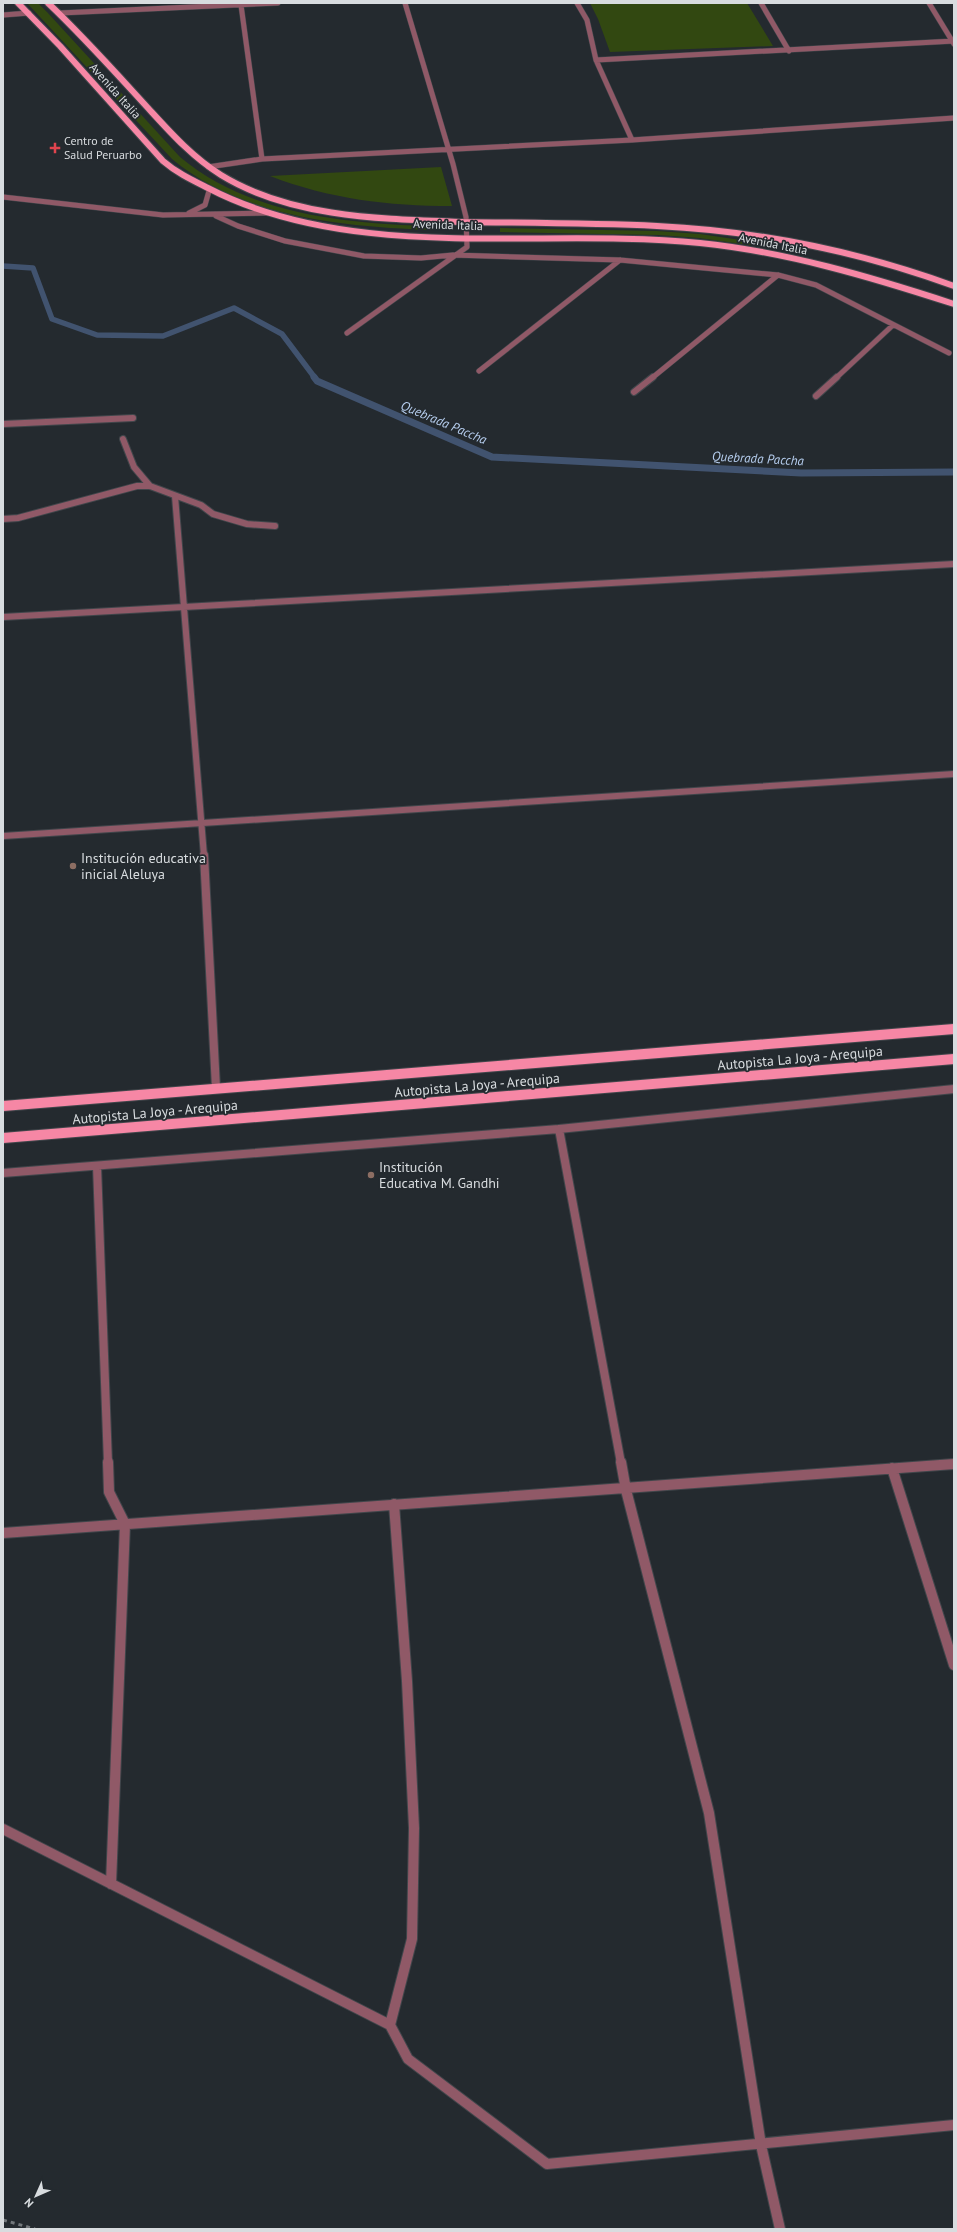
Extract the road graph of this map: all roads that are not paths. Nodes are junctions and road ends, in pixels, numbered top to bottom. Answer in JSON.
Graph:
{"nodes":[{"id":1,"x":18,"y":3,"type":"edge"},
{"id":2,"x":48,"y":3,"type":"edge"},
{"id":3,"x":278,"y":3,"type":"edge"},
{"id":4,"x":405,"y":3,"type":"edge"},
{"id":5,"x":577,"y":3,"type":"edge"},
{"id":6,"x":761,"y":3,"type":"edge"},
{"id":7,"x":929,"y":3,"type":"edge"},
{"id":8,"x":240,"y":5,"type":"junction"},
{"id":9,"x":29,"y":13,"type":"junction"},
{"id":10,"x":60,"y":14,"type":"junction"},
{"id":11,"x":3,"y":15,"type":"edge"},
{"id":12,"x":953,"y":42,"type":"edge"},
{"id":13,"x":789,"y":50,"type":"junction"},
{"id":14,"x":596,"y":60,"type":"junction"},
{"id":15,"x":954,"y":118,"type":"edge"},
{"id":16,"x":632,"y":140,"type":"junction"},
{"id":17,"x":450,"y":150,"type":"junction"},
{"id":18,"x":262,"y":159,"type":"junction"},
{"id":19,"x":208,"y":167,"type":"junction"},
{"id":20,"x":209,"y":191,"type":"junction"},
{"id":21,"x":3,"y":197,"type":"edge"},
{"id":22,"x":268,"y":213,"type":"junction"},
{"id":23,"x":183,"y":215,"type":"junction"},
{"id":24,"x":216,"y":216,"type":"junction"},
{"id":25,"x":466,"y":222,"type":"junction"},
{"id":26,"x":469,"y":237,"type":"junction"},
{"id":27,"x":453,"y":255,"type":"junction"},
{"id":28,"x":620,"y":260,"type":"junction"},
{"id":29,"x":778,"y":275,"type":"junction"},
{"id":30,"x":954,"y":286,"type":"edge"},
{"id":31,"x":954,"y":304,"type":"edge"},
{"id":32,"x":893,"y":324,"type":"junction"},
{"id":33,"x":347,"y":333,"type":"dead end"},
{"id":34,"x":949,"y":353,"type":"dead end"},
{"id":35,"x":479,"y":371,"type":"dead end"},
{"id":36,"x":634,"y":392,"type":"dead end"},
{"id":37,"x":816,"y":396,"type":"dead end"},
{"id":38,"x":133,"y":418,"type":"dead end"},
{"id":39,"x":3,"y":424,"type":"edge"},
{"id":40,"x":124,"y":439,"type":"dead end"},
{"id":41,"x":150,"y":486,"type":"junction"},
{"id":42,"x":175,"y":496,"type":"junction"},
{"id":43,"x":3,"y":519,"type":"edge"},
{"id":44,"x":275,"y":526,"type":"dead end"},
{"id":45,"x":954,"y":564,"type":"edge"},
{"id":46,"x":185,"y":607,"type":"junction"},
{"id":47,"x":3,"y":617,"type":"edge"},
{"id":48,"x":954,"y":774,"type":"edge"},
{"id":49,"x":202,"y":824,"type":"junction"},
{"id":50,"x":3,"y":836,"type":"edge"},
{"id":51,"x":954,"y":1029,"type":"edge"},
{"id":52,"x":954,"y":1059,"type":"edge"},
{"id":53,"x":216,"y":1088,"type":"junction"},
{"id":54,"x":954,"y":1089,"type":"edge"},
{"id":55,"x":3,"y":1106,"type":"edge"},
{"id":56,"x":559,"y":1129,"type":"junction"},
{"id":57,"x":3,"y":1138,"type":"edge"},
{"id":58,"x":98,"y":1166,"type":"junction"},
{"id":59,"x":3,"y":1173,"type":"edge"},
{"id":60,"x":954,"y":1464,"type":"edge"},
{"id":61,"x":892,"y":1468,"type":"junction"},
{"id":62,"x":626,"y":1490,"type":"junction"},
{"id":63,"x":394,"y":1504,"type":"junction"},
{"id":64,"x":125,"y":1524,"type":"junction"},
{"id":65,"x":3,"y":1533,"type":"edge"},
{"id":66,"x":954,"y":1665,"type":"edge"},
{"id":67,"x":3,"y":1829,"type":"edge"},
{"id":68,"x":111,"y":1884,"type":"junction"},
{"id":69,"x":390,"y":2025,"type":"junction"},
{"id":70,"x":954,"y":2125,"type":"edge"},
{"id":71,"x":762,"y":2145,"type":"junction"},
{"id":72,"x":780,"y":2229,"type":"edge"}],
"edges":[{"from":1,"to":9,"type":"main road","name":"Avenida Italia"},
{"from":2,"to":10,"type":"main road","name":"Avenida Italia"},
{"from":3,"to":8,"type":"street"},
{"from":4,"to":17,"type":"street"},
{"from":5,"to":14,"type":"street"},
{"from":6,"to":13,"type":"street"},
{"from":7,"to":12,"type":"street"},
{"from":8,"to":10,"type":"street"},
{"from":8,"to":18,"type":"street"},
{"from":9,"to":11,"type":"street"},
{"from":9,"to":20,"type":"main road","name":"Avenida Italia"},
{"from":10,"to":19,"type":"main road","name":"Avenida Italia"},
{"from":12,"to":13,"type":"street"},
{"from":13,"to":14,"type":"street"},
{"from":14,"to":16,"type":"street"},
{"from":15,"to":16,"type":"street"},
{"from":16,"to":17,"type":"street"},
{"from":17,"to":18,"type":"street"},
{"from":17,"to":25,"type":"street"},
{"from":18,"to":19,"type":"street"},
{"from":19,"to":25,"type":"main road","name":"Avenida Italia"},
{"from":20,"to":22,"type":"main road","name":"Avenida Italia"},
{"from":20,"to":23,"type":"street"},
{"from":21,"to":23,"type":"street"},
{"from":22,"to":24,"type":"street"},
{"from":22,"to":26,"type":"main road","name":"Avenida Italia"},
{"from":23,"to":24,"type":"street"},
{"from":24,"to":27,"type":"street"},
{"from":25,"to":26,"type":"street"},
{"from":25,"to":30,"type":"main road","name":"Avenida Italia"},
{"from":26,"to":27,"type":"street"},
{"from":26,"to":31,"type":"main road","name":"Avenida Italia"},
{"from":27,"to":28,"type":"street"},
{"from":27,"to":33,"type":"street"},
{"from":28,"to":29,"type":"street"},
{"from":28,"to":35,"type":"street"},
{"from":29,"to":32,"type":"street"},
{"from":29,"to":36,"type":"street"},
{"from":32,"to":34,"type":"street"},
{"from":32,"to":37,"type":"street"},
{"from":38,"to":39,"type":"street"},
{"from":40,"to":41,"type":"street"},
{"from":41,"to":42,"type":"street"},
{"from":41,"to":43,"type":"street"},
{"from":42,"to":44,"type":"street"},
{"from":42,"to":46,"type":"street"},
{"from":45,"to":46,"type":"street"},
{"from":46,"to":47,"type":"street"},
{"from":46,"to":49,"type":"street"},
{"from":48,"to":49,"type":"street"},
{"from":49,"to":50,"type":"street"},
{"from":49,"to":53,"type":"street"},
{"from":51,"to":53,"type":"main road","name":"Autopista La Joya - Arequipa"},
{"from":52,"to":57,"type":"main road","name":"Autopista La Joya - Arequipa"},
{"from":53,"to":55,"type":"main road","name":"Autopista La Joya - Arequipa"},
{"from":54,"to":56,"type":"street"},
{"from":56,"to":58,"type":"street"},
{"from":56,"to":62,"type":"street"},
{"from":58,"to":59,"type":"street"},
{"from":58,"to":64,"type":"street"},
{"from":60,"to":61,"type":"street"},
{"from":61,"to":62,"type":"street"},
{"from":61,"to":66,"type":"street"},
{"from":62,"to":63,"type":"street"},
{"from":62,"to":71,"type":"street"},
{"from":63,"to":64,"type":"street"},
{"from":63,"to":69,"type":"street"},
{"from":64,"to":65,"type":"street"},
{"from":64,"to":68,"type":"street"},
{"from":67,"to":68,"type":"street"},
{"from":68,"to":69,"type":"street"},
{"from":69,"to":71,"type":"street"},
{"from":70,"to":71,"type":"street"},
{"from":71,"to":72,"type":"street"}]}
